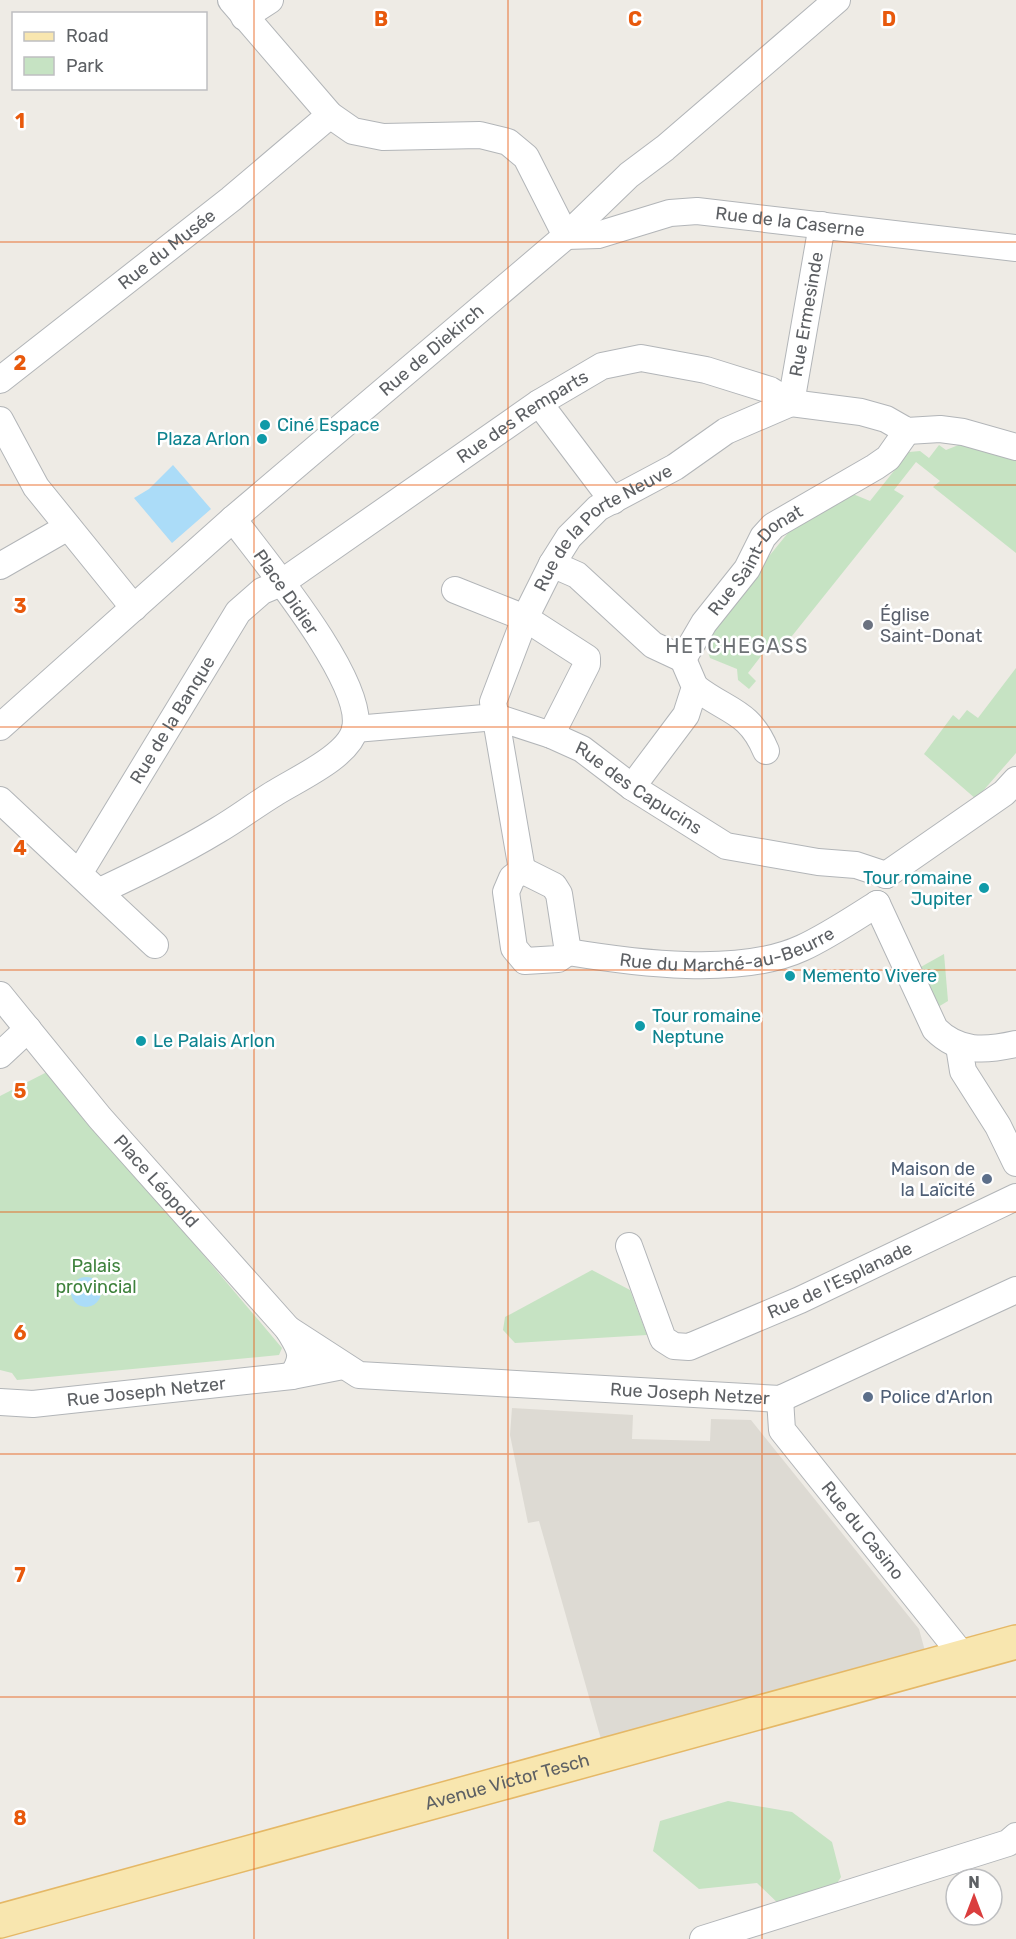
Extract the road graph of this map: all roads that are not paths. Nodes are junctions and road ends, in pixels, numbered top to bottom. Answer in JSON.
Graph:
{"nodes":[{"id":1,"x":270,"y":0,"type":"edge"},
{"id":2,"x":837,"y":0,"type":"edge"},
{"id":3,"x":238,"y":9,"type":"edge"},
{"id":4,"x":330,"y":115,"type":"junction"},
{"id":5,"x":822,"y":225,"type":"junction"},
{"id":6,"x":566,"y":236,"type":"junction"},
{"id":7,"x":1016,"y":248,"type":"edge"},
{"id":8,"x":0,"y":380,"type":"edge"},
{"id":9,"x":538,"y":403,"type":"junction"},
{"id":10,"x":791,"y":403,"type":"junction"},
{"id":11,"x":0,"y":420,"type":"edge"},
{"id":12,"x":907,"y":431,"type":"junction"},
{"id":13,"x":1016,"y":447,"type":"edge"},
{"id":14,"x":613,"y":501,"type":"junction"},
{"id":15,"x":233,"y":519,"type":"junction"},
{"id":16,"x":68,"y":527,"type":"junction"},
{"id":17,"x":552,"y":564,"type":"junction"},
{"id":18,"x":0,"y":566,"type":"edge"},
{"id":19,"x":281,"y":583,"type":"junction"},
{"id":20,"x":455,"y":590,"type":"dead end"},
{"id":21,"x":134,"y":608,"type":"junction"},
{"id":22,"x":525,"y":618,"type":"junction"},
{"id":23,"x":683,"y":659,"type":"junction"},
{"id":24,"x":695,"y":687,"type":"junction"},
{"id":25,"x":496,"y":717,"type":"junction"},
{"id":26,"x":0,"y":727,"type":"edge"},
{"id":27,"x":355,"y":729,"type":"junction"},
{"id":28,"x":551,"y":735,"type":"junction"},
{"id":29,"x":766,"y":751,"type":"dead end"},
{"id":30,"x":1016,"y":780,"type":"edge"},
{"id":31,"x":632,"y":787,"type":"junction"},
{"id":32,"x":0,"y":800,"type":"edge"},
{"id":33,"x":522,"y":870,"type":"junction"},
{"id":34,"x":80,"y":872,"type":"junction"},
{"id":35,"x":886,"y":875,"type":"junction"},
{"id":36,"x":100,"y":891,"type":"junction"},
{"id":37,"x":877,"y":904,"type":"junction"},
{"id":38,"x":155,"y":945,"type":"dead end"},
{"id":39,"x":568,"y":952,"type":"junction"},
{"id":40,"x":0,"y":995,"type":"edge"},
{"id":41,"x":28,"y":1029,"type":"junction"},
{"id":42,"x":1016,"y":1044,"type":"edge"},
{"id":43,"x":959,"y":1046,"type":"junction"},
{"id":44,"x":0,"y":1055,"type":"edge"},
{"id":45,"x":1016,"y":1163,"type":"edge"},
{"id":46,"x":1016,"y":1197,"type":"edge"},
{"id":47,"x":629,"y":1246,"type":"dead end"},
{"id":48,"x":1016,"y":1290,"type":"edge"},
{"id":49,"x":288,"y":1329,"type":"junction"},
{"id":50,"x":343,"y":1366,"type":"junction"},
{"id":51,"x":292,"y":1376,"type":"junction"},
{"id":52,"x":780,"y":1398,"type":"junction"},
{"id":53,"x":0,"y":1402,"type":"edge"},
{"id":54,"x":1016,"y":1642,"type":"edge"},
{"id":55,"x":963,"y":1656,"type":"junction"},
{"id":56,"x":1016,"y":1836,"type":"edge"},
{"id":57,"x":0,"y":1921,"type":"edge"},
{"id":58,"x":703,"y":1939,"type":"edge"}],
"edges":[{"from":1,"to":3,"type":"street"},
{"from":2,"to":6,"type":"street","name":"Rue de Diekirch"},
{"from":3,"to":4,"type":"street"},
{"from":4,"to":6,"type":"street"},
{"from":4,"to":8,"type":"street","name":"Rue du Musée"},
{"from":5,"to":6,"type":"street","name":"Rue de la Caserne"},
{"from":5,"to":7,"type":"street","name":"Rue de la Caserne"},
{"from":5,"to":10,"type":"street","name":"Rue Ermesinde"},
{"from":6,"to":15,"type":"street","name":"Rue de Diekirch"},
{"from":9,"to":10,"type":"street","name":"Rue des Remparts"},
{"from":9,"to":14,"type":"street"},
{"from":9,"to":19,"type":"street","name":"Rue des Remparts"},
{"from":10,"to":12,"type":"street"},
{"from":10,"to":14,"type":"street","name":"Rue de la Porte Neuve"},
{"from":11,"to":16,"type":"street"},
{"from":12,"to":13,"type":"street"},
{"from":12,"to":23,"type":"street","name":"Rue Saint-Donat"},
{"from":14,"to":17,"type":"street","name":"Rue de la Porte Neuve"},
{"from":15,"to":19,"type":"street","name":"Place Didier"},
{"from":15,"to":21,"type":"street","name":"Rue de Diekirch"},
{"from":16,"to":18,"type":"street"},
{"from":16,"to":21,"type":"street"},
{"from":17,"to":22,"type":"street","name":"Rue de la Porte Neuve"},
{"from":17,"to":23,"type":"street"},
{"from":19,"to":27,"type":"street","name":"Place Didier"},
{"from":19,"to":34,"type":"street","name":"Rue de la Banque"},
{"from":20,"to":22,"type":"street"},
{"from":21,"to":26,"type":"street","name":"Rue de Diekirch"},
{"from":22,"to":25,"type":"street","name":"Rue de la Porte Neuve"},
{"from":22,"to":28,"type":"street"},
{"from":23,"to":24,"type":"street"},
{"from":24,"to":29,"type":"street"},
{"from":24,"to":31,"type":"street"},
{"from":25,"to":27,"type":"street","name":"Rue des Capucins"},
{"from":25,"to":28,"type":"street","name":"Rue des Capucins"},
{"from":25,"to":33,"type":"street","name":"Rue de la Porte Neuve"},
{"from":27,"to":36,"type":"street"},
{"from":28,"to":31,"type":"street","name":"Rue des Capucins"},
{"from":30,"to":35,"type":"street"},
{"from":31,"to":35,"type":"street","name":"Rue des Capucins"},
{"from":32,"to":34,"type":"street"},
{"from":33,"to":39,"type":"street"},
{"from":33,"to":39,"type":"street"},
{"from":34,"to":36,"type":"street"},
{"from":35,"to":37,"type":"street"},
{"from":36,"to":38,"type":"street"},
{"from":37,"to":39,"type":"street","name":"Rue du Marché-au-Beurre"},
{"from":37,"to":43,"type":"street"},
{"from":40,"to":41,"type":"street","name":"Place Léopold"},
{"from":41,"to":44,"type":"street"},
{"from":41,"to":49,"type":"street","name":"Place Léopold"},
{"from":42,"to":43,"type":"street"},
{"from":43,"to":45,"type":"street"},
{"from":46,"to":47,"type":"street","name":"Rue de l'Esplanade"},
{"from":48,"to":52,"type":"street","name":"Rue Joseph Netzer"},
{"from":49,"to":50,"type":"street","name":"Rue Joseph Netzer"},
{"from":49,"to":51,"type":"street"},
{"from":50,"to":51,"type":"street","name":"Rue Joseph Netzer"},
{"from":50,"to":52,"type":"street","name":"Rue Joseph Netzer"},
{"from":51,"to":53,"type":"street","name":"Rue Joseph Netzer"},
{"from":52,"to":55,"type":"street","name":"Rue du Casino"},
{"from":54,"to":55,"type":"main road","name":"Avenue Victor Tesch"},
{"from":55,"to":57,"type":"main road","name":"Avenue Victor Tesch"},
{"from":56,"to":58,"type":"street"}]}
